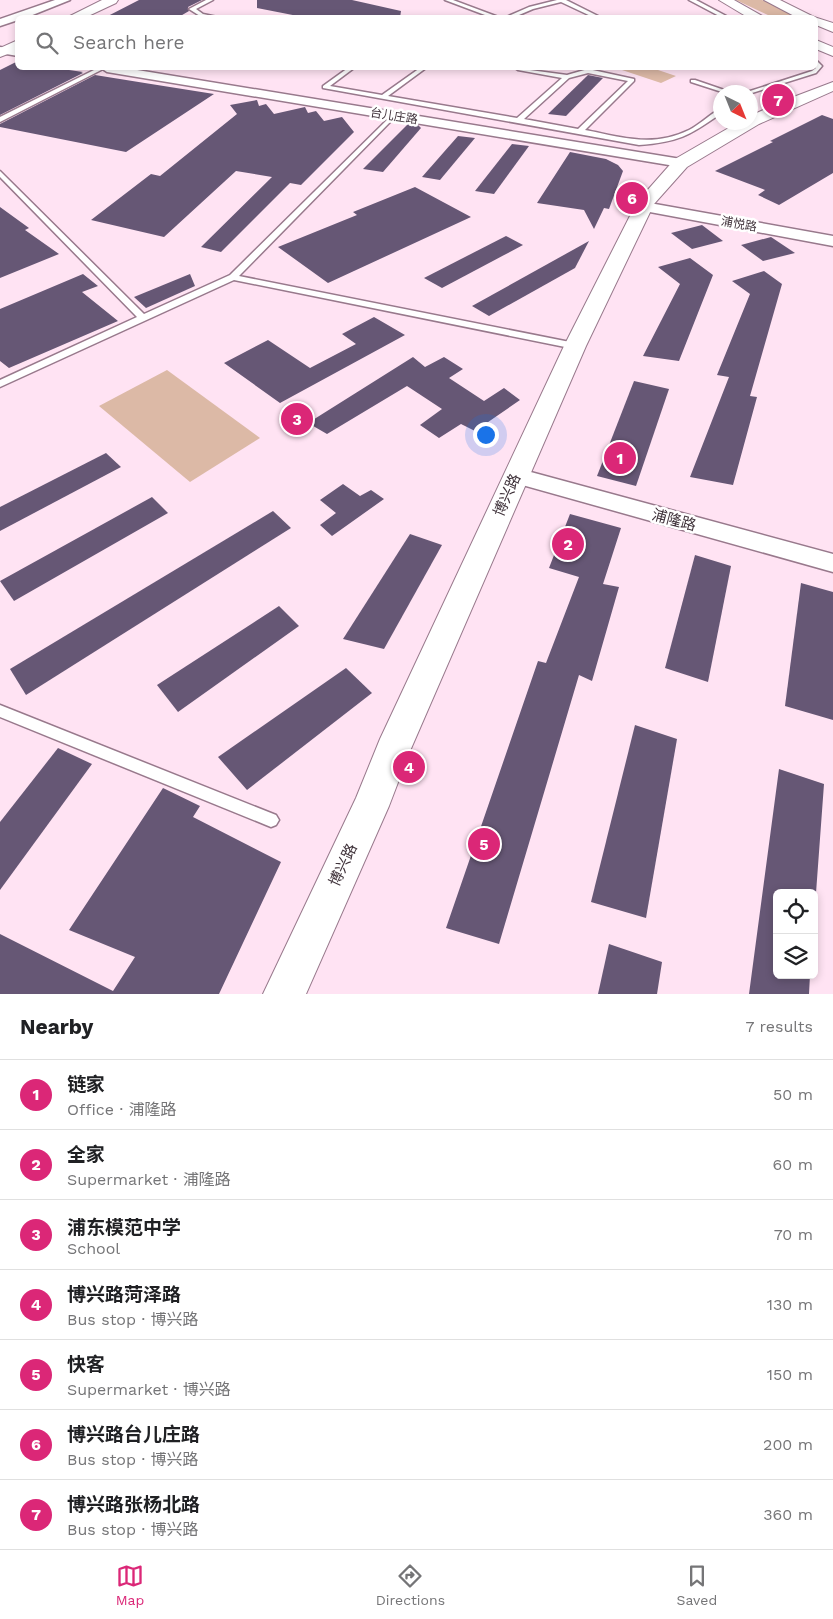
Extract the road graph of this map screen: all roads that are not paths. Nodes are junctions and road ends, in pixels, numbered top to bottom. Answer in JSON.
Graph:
{"nodes":[{"id":1,"x":65,"y":0,"type":"edge"},
{"id":2,"x":112,"y":0,"type":"edge"},
{"id":3,"x":210,"y":0,"type":"edge"},
{"id":4,"x":448,"y":0,"type":"edge"},
{"id":5,"x":562,"y":0,"type":"edge"},
{"id":6,"x":692,"y":0,"type":"edge"},
{"id":7,"x":725,"y":0,"type":"edge"},
{"id":8,"x":770,"y":0,"type":"edge"},
{"id":9,"x":43,"y":7,"type":"junction"},
{"id":10,"x":22,"y":15,"type":"edge"},
{"id":11,"x":77,"y":15,"type":"edge"},
{"id":12,"x":202,"y":15,"type":"edge"},
{"id":13,"x":490,"y":15,"type":"edge"},
{"id":14,"x":514,"y":15,"type":"edge"},
{"id":15,"x":594,"y":15,"type":"edge"},
{"id":16,"x":722,"y":15,"type":"edge"},
{"id":17,"x":754,"y":15,"type":"edge"},
{"id":18,"x":802,"y":15,"type":"edge"},
{"id":19,"x":15,"y":17,"type":"edge"},
{"id":20,"x":818,"y":21,"type":"edge"},
{"id":21,"x":0,"y":23,"type":"edge"},
{"id":22,"x":833,"y":28,"type":"edge"},
{"id":23,"x":818,"y":45,"type":"edge"},
{"id":24,"x":833,"y":52,"type":"edge"},
{"id":25,"x":98,"y":70,"type":"edge"},
{"id":26,"x":119,"y":70,"type":"edge"},
{"id":27,"x":348,"y":70,"type":"edge"},
{"id":28,"x":420,"y":70,"type":"edge"},
{"id":29,"x":529,"y":70,"type":"edge"},
{"id":30,"x":816,"y":70,"type":"edge"},
{"id":31,"x":567,"y":77,"type":"junction"},
{"id":32,"x":693,"y":81,"type":"dead end"},
{"id":33,"x":833,"y":86,"type":"edge"},
{"id":34,"x":713,"y":87,"type":"edge"},
{"id":35,"x":758,"y":90,"type":"edge"},
{"id":36,"x":383,"y":97,"type":"junction"},
{"id":37,"x":394,"y":116,"type":"junction"},
{"id":38,"x":713,"y":116,"type":"edge"},
{"id":39,"x":0,"y":120,"type":"edge"},
{"id":40,"x":519,"y":120,"type":"junction"},
{"id":41,"x":580,"y":131,"type":"junction"},
{"id":42,"x":681,"y":163,"type":"junction"},
{"id":43,"x":0,"y":173,"type":"edge"},
{"id":44,"x":644,"y":207,"type":"junction"},
{"id":45,"x":833,"y":241,"type":"edge"},
{"id":46,"x":233,"y":277,"type":"junction"},
{"id":47,"x":143,"y":318,"type":"junction"},
{"id":48,"x":575,"y":346,"type":"junction"},
{"id":49,"x":0,"y":384,"type":"edge"},
{"id":50,"x":516,"y":476,"type":"junction"},
{"id":51,"x":833,"y":564,"type":"edge"},
{"id":52,"x":0,"y":711,"type":"edge"},
{"id":53,"x":271,"y":820,"type":"dead end"},
{"id":54,"x":284,"y":994,"type":"edge"}],
"edges":[{"from":1,"to":9,"type":"street"},
{"from":2,"to":11,"type":"street"},
{"from":3,"to":12,"type":"lane"},
{"from":4,"to":13,"type":"lane"},
{"from":5,"to":14,"type":"lane"},
{"from":5,"to":15,"type":"lane"},
{"from":6,"to":16,"type":"lane"},
{"from":7,"to":17,"type":"street"},
{"from":8,"to":18,"type":"street"},
{"from":9,"to":10,"type":"street"},
{"from":9,"to":11,"type":"street"},
{"from":19,"to":21,"type":"street"},
{"from":20,"to":22,"type":"street"},
{"from":23,"to":24,"type":"street"},
{"from":25,"to":39,"type":"lane"},
{"from":26,"to":37,"type":"street","name":"台儿庄路"},
{"from":27,"to":36,"type":"lane"},
{"from":28,"to":36,"type":"lane"},
{"from":29,"to":31,"type":"lane"},
{"from":30,"to":35,"type":"lane"},
{"from":31,"to":40,"type":"lane"},
{"from":31,"to":41,"type":"lane"},
{"from":32,"to":34,"type":"lane"},
{"from":33,"to":42,"type":"street","name":"博兴路"},
{"from":36,"to":40,"type":"lane"},
{"from":37,"to":42,"type":"street","name":"台儿庄路"},
{"from":37,"to":46,"type":"lane"},
{"from":38,"to":41,"type":"lane"},
{"from":40,"to":41,"type":"lane"},
{"from":42,"to":44,"type":"street","name":"博兴路"},
{"from":43,"to":47,"type":"lane"},
{"from":44,"to":45,"type":"street","name":"浦悦路"},
{"from":44,"to":48,"type":"street","name":"博兴路"},
{"from":46,"to":47,"type":"lane"},
{"from":46,"to":48,"type":"lane"},
{"from":47,"to":49,"type":"lane"},
{"from":48,"to":50,"type":"street","name":"博兴路"},
{"from":50,"to":51,"type":"street","name":"浦隆路"},
{"from":50,"to":54,"type":"street","name":"博兴路"},
{"from":52,"to":53,"type":"lane"}]}
